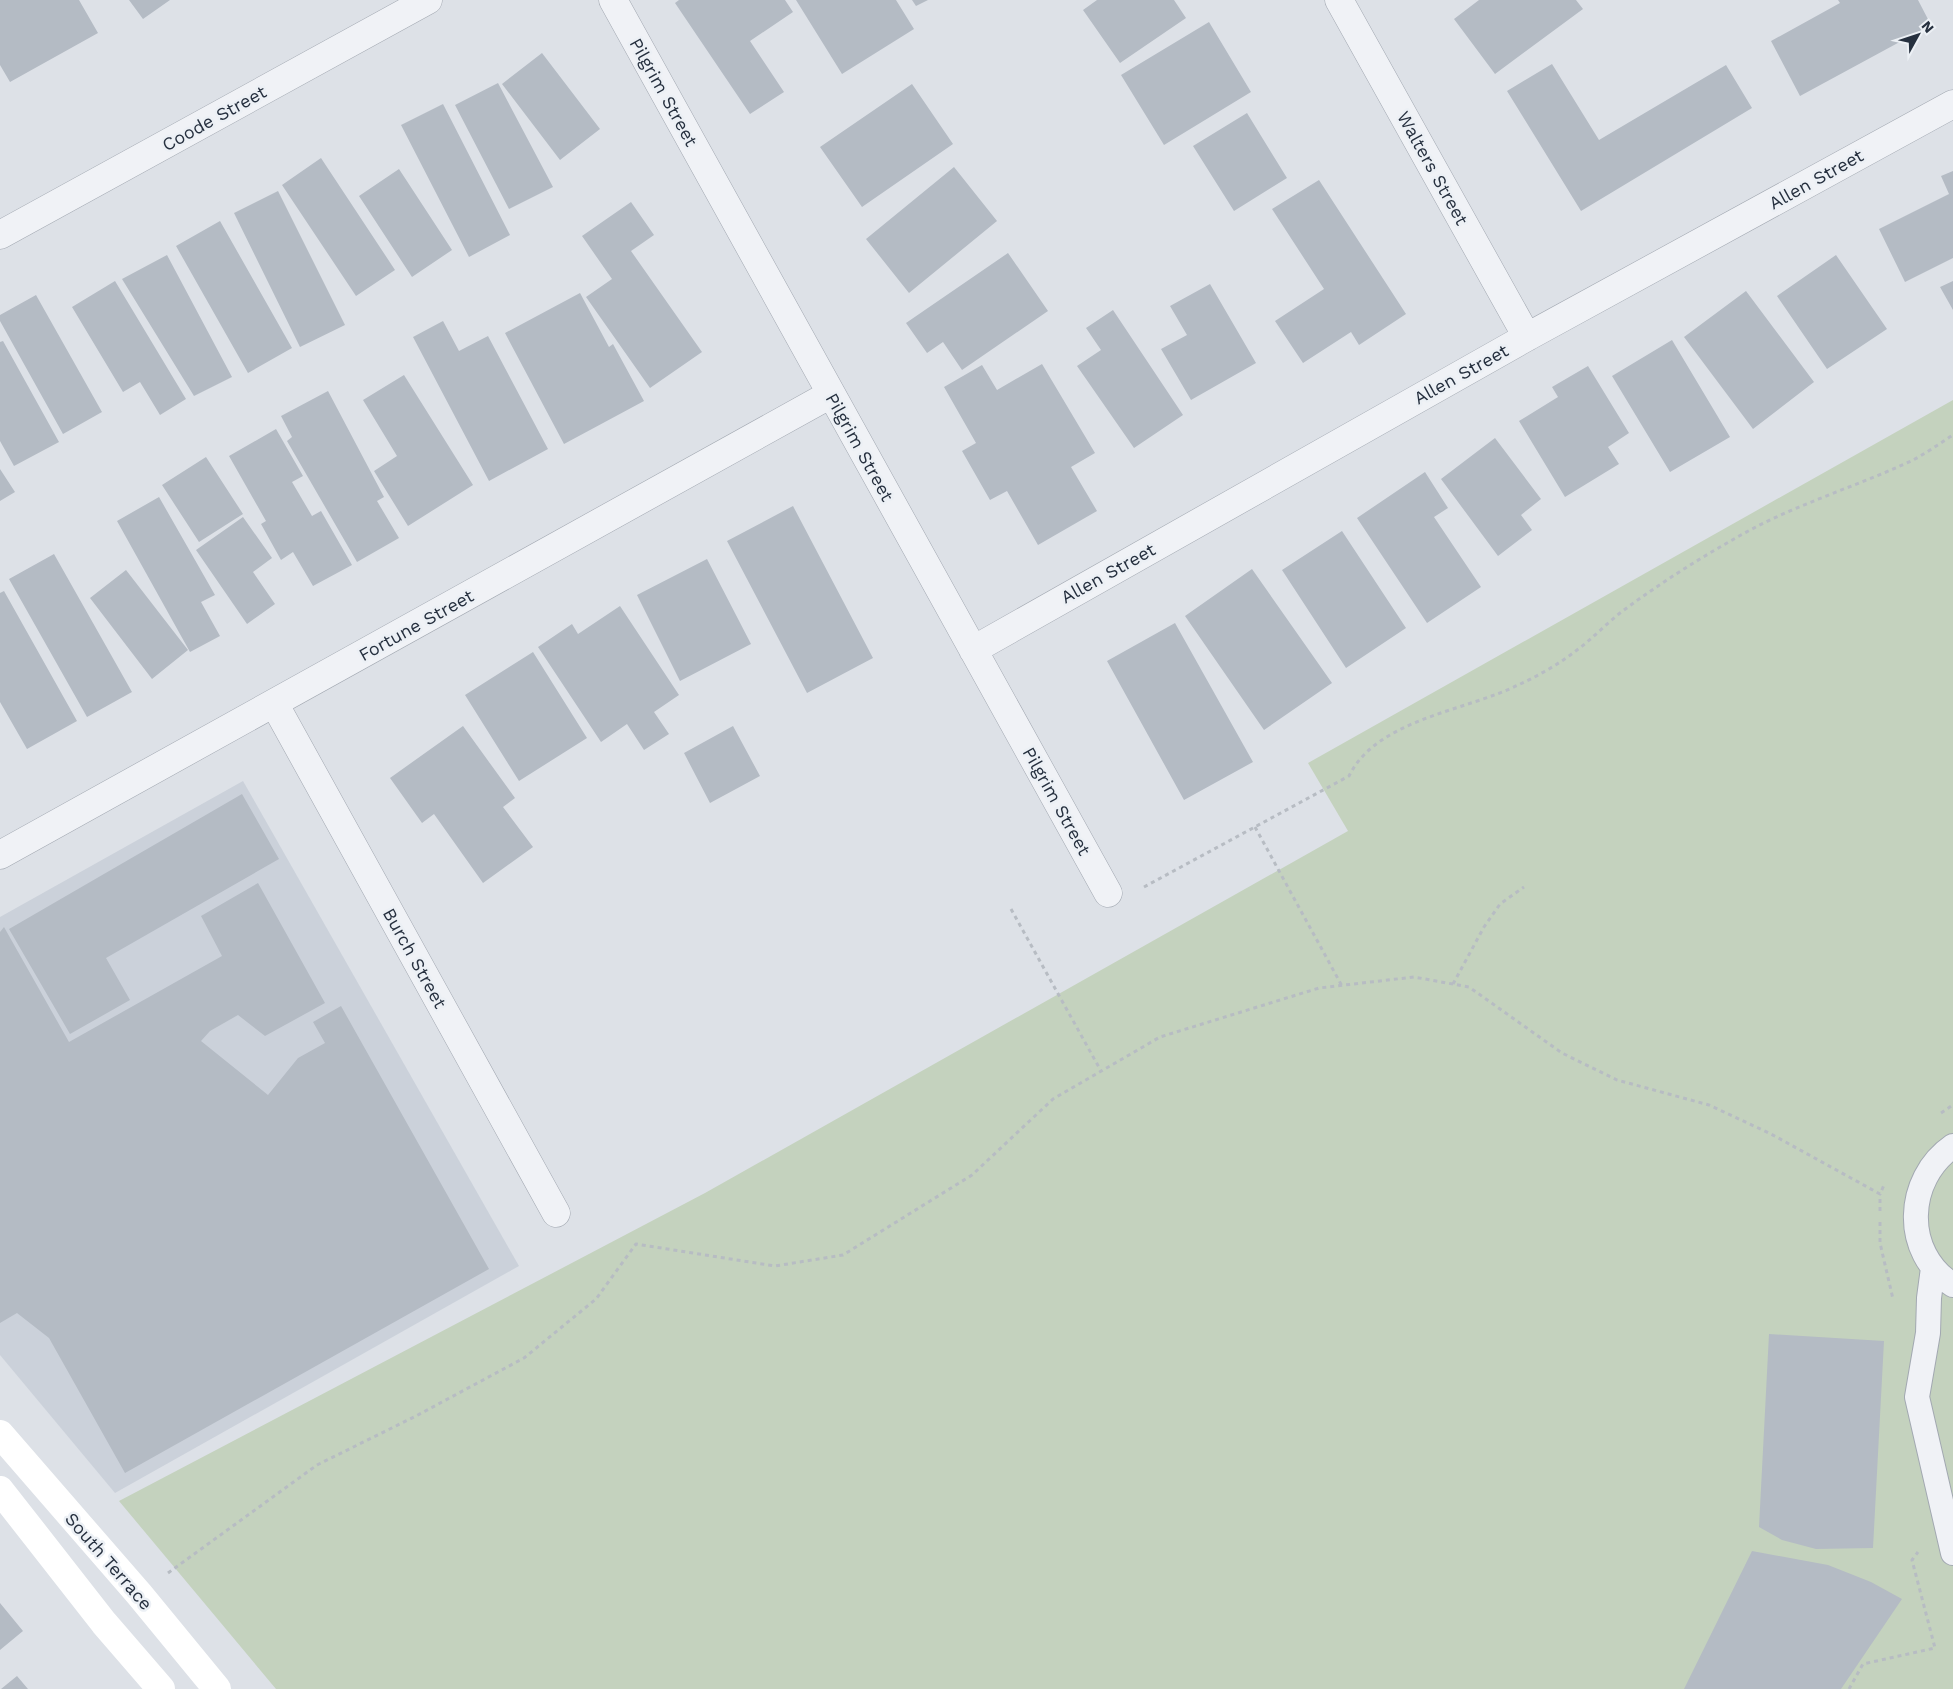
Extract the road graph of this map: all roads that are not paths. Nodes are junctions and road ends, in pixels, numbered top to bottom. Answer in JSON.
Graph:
{"nodes":[{"id":1,"x":428,"y":0,"type":"edge"},
{"id":2,"x":613,"y":0,"type":"edge"},
{"id":3,"x":1339,"y":0,"type":"edge"},
{"id":4,"x":1953,"y":104,"type":"edge"},
{"id":5,"x":0,"y":236,"type":"edge"},
{"id":6,"x":1526,"y":337,"type":"junction"},
{"id":7,"x":831,"y":394,"type":"junction"},
{"id":8,"x":973,"y":650,"type":"junction"},
{"id":9,"x":274,"y":704,"type":"junction"},
{"id":10,"x":0,"y":855,"type":"edge"},
{"id":11,"x":1108,"y":893,"type":"road end"},
{"id":12,"x":1953,"y":1146,"type":"edge"},
{"id":13,"x":556,"y":1213,"type":"dead end"},
{"id":14,"x":1933,"y":1268,"type":"junction"},
{"id":15,"x":1953,"y":1285,"type":"edge"},
{"id":16,"x":0,"y":1434,"type":"edge"},
{"id":17,"x":0,"y":1490,"type":"edge"},
{"id":18,"x":1953,"y":1552,"type":"edge"},
{"id":19,"x":161,"y":1689,"type":"edge"},
{"id":20,"x":217,"y":1689,"type":"edge"}],
"edges":[{"from":1,"to":5,"type":"street","name":"Coode Street"},
{"from":2,"to":7,"type":"street","name":"Pilgrim Street"},
{"from":3,"to":6,"type":"street","name":"Walters Street"},
{"from":4,"to":6,"type":"street","name":"Allen Street"},
{"from":6,"to":8,"type":"street","name":"Allen Street"},
{"from":7,"to":8,"type":"street","name":"Pilgrim Street"},
{"from":7,"to":9,"type":"street","name":"Fortune Street"},
{"from":8,"to":11,"type":"street","name":"Pilgrim Street"},
{"from":9,"to":10,"type":"street","name":"Fortune Street"},
{"from":9,"to":13,"type":"street","name":"Burch Street"},
{"from":12,"to":14,"type":"lane"},
{"from":14,"to":15,"type":"lane"},
{"from":14,"to":18,"type":"lane"},
{"from":16,"to":20,"type":"main road","name":"South Terrace"},
{"from":17,"to":19,"type":"main road"}]}
